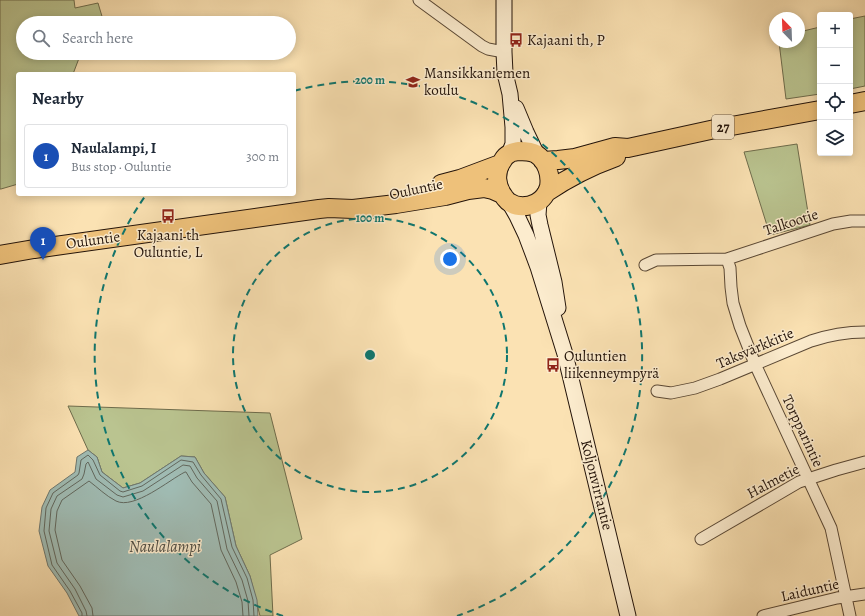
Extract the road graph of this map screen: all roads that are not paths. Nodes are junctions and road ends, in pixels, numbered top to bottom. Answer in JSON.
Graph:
{"nodes":[{"id":1,"x":419,"y":0,"type":"edge"},
{"id":2,"x":504,"y":0,"type":"edge"},
{"id":3,"x":504,"y":52,"type":"junction"},
{"id":4,"x":510,"y":94,"type":"junction"},
{"id":5,"x":865,"y":101,"type":"edge"},
{"id":6,"x":853,"y":103,"type":"edge"},
{"id":7,"x":817,"y":111,"type":"edge"},
{"id":8,"x":628,"y":148,"type":"junction"},
{"id":9,"x":540,"y":157,"type":"junction"},
{"id":10,"x":505,"y":159,"type":"junction"},
{"id":11,"x":543,"y":197,"type":"junction"},
{"id":12,"x":506,"y":198,"type":"junction"},
{"id":13,"x":329,"y":208,"type":"junction"},
{"id":14,"x":865,"y":221,"type":"edge"},
{"id":15,"x":0,"y":255,"type":"edge"},
{"id":16,"x":727,"y":259,"type":"junction"},
{"id":17,"x":645,"y":265,"type":"dead end"},
{"id":18,"x":865,"y":332,"type":"edge"},
{"id":19,"x":565,"y":354,"type":"junction"},
{"id":20,"x":755,"y":364,"type":"junction"},
{"id":21,"x":657,"y":391,"type":"dead end"},
{"id":22,"x":865,"y":462,"type":"edge"},
{"id":23,"x":808,"y":478,"type":"junction"},
{"id":24,"x":701,"y":539,"type":"dead end"},
{"id":25,"x":865,"y":594,"type":"edge"},
{"id":26,"x":847,"y":597,"type":"junction"},
{"id":27,"x":628,"y":616,"type":"edge"},
{"id":28,"x":763,"y":616,"type":"edge"},
{"id":29,"x":850,"y":616,"type":"edge"}],
"edges":[{"from":1,"to":3,"type":"street"},
{"from":2,"to":3,"type":"main road"},
{"from":3,"to":4,"type":"main road"},
{"from":4,"to":9,"type":"main road"},
{"from":4,"to":10,"type":"main road"},
{"from":5,"to":6,"type":"highway"},
{"from":7,"to":8,"type":"highway","number":"27"},
{"from":8,"to":9,"type":"highway","number":"27"},
{"from":8,"to":11,"type":"highway","number":"27"},
{"from":9,"to":10,"type":"highway"},
{"from":9,"to":11,"type":"highway"},
{"from":10,"to":12,"type":"highway"},
{"from":10,"to":13,"type":"highway","name":"Ouluntie"},
{"from":11,"to":12,"type":"highway"},
{"from":11,"to":19,"type":"main road","name":"Koljonvirrantie"},
{"from":12,"to":13,"type":"highway","name":"Ouluntie"},
{"from":12,"to":19,"type":"main road","name":"Koljonvirrantie"},
{"from":13,"to":15,"type":"highway","name":"Ouluntie"},
{"from":14,"to":16,"type":"street","name":"Talkootie"},
{"from":16,"to":17,"type":"street","name":"Talkootie"},
{"from":16,"to":20,"type":"street","name":"Torpparintie"},
{"from":18,"to":20,"type":"street","name":"Taksvärkkitie"},
{"from":19,"to":27,"type":"main road","name":"Koljonvirrantie"},
{"from":20,"to":21,"type":"street","name":"Taksvärkkitie"},
{"from":20,"to":23,"type":"street","name":"Torpparintie"},
{"from":22,"to":23,"type":"street","name":"Halmetie"},
{"from":23,"to":24,"type":"street","name":"Halmetie"},
{"from":23,"to":26,"type":"street","name":"Torpparintie"},
{"from":25,"to":26,"type":"street","name":"Laiduntie"},
{"from":26,"to":28,"type":"street","name":"Laiduntie"},
{"from":26,"to":29,"type":"street","name":"Torpparintie"}]}
